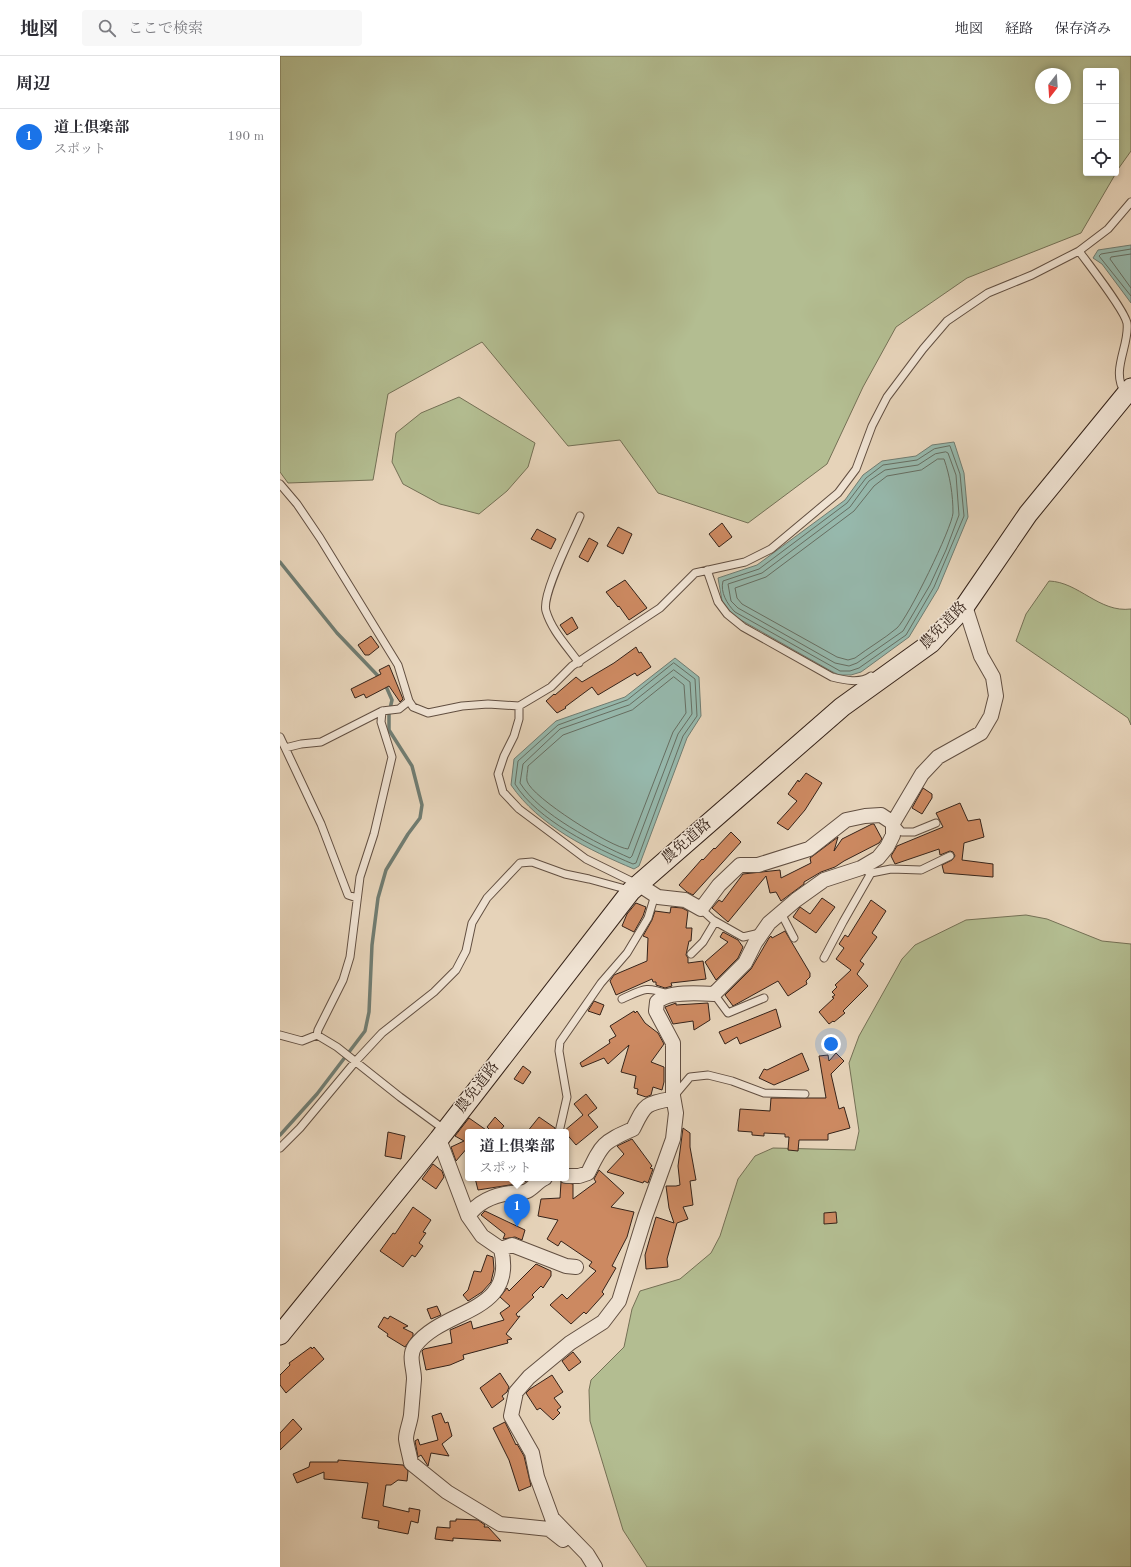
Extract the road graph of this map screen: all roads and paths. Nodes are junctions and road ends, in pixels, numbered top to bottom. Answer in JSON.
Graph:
{"nodes":[{"id":1,"x":1131,"y":202,"type":"edge"},
{"id":2,"x":1080,"y":251,"type":"junction"},
{"id":3,"x":1129,"y":391,"type":"edge"},
{"id":4,"x":280,"y":484,"type":"edge"},
{"id":5,"x":580,"y":516,"type":"dead end"},
{"id":6,"x":707,"y":570,"type":"junction"},
{"id":7,"x":965,"y":606,"type":"junction"},
{"id":8,"x":931,"y":643,"type":"junction"},
{"id":9,"x":579,"y":663,"type":"junction"},
{"id":10,"x":409,"y":701,"type":"junction"},
{"id":11,"x":519,"y":706,"type":"junction"},
{"id":12,"x":382,"y":711,"type":"junction"},
{"id":13,"x":280,"y":737,"type":"edge"},
{"id":14,"x":285,"y":748,"type":"junction"},
{"id":15,"x":893,"y":823,"type":"junction"},
{"id":16,"x":936,"y":823,"type":"dead end"},
{"id":17,"x":950,"y":856,"type":"dead end"},
{"id":18,"x":866,"y":870,"type":"junction"},
{"id":19,"x":634,"y":888,"type":"junction"},
{"id":20,"x":655,"y":895,"type":"junction"},
{"id":21,"x":357,"y":898,"type":"junction"},
{"id":22,"x":701,"y":909,"type":"junction"},
{"id":23,"x":781,"y":913,"type":"junction"},
{"id":24,"x":715,"y":922,"type":"junction"},
{"id":25,"x":762,"y":932,"type":"junction"},
{"id":26,"x":794,"y":938,"type":"dead end"},
{"id":27,"x":691,"y":954,"type":"dead end"},
{"id":28,"x":824,"y":958,"type":"dead end"},
{"id":29,"x":714,"y":994,"type":"junction"},
{"id":30,"x":672,"y":996,"type":"junction"},
{"id":31,"x":764,"y":998,"type":"dead end"},
{"id":32,"x":622,"y":999,"type":"dead end"},
{"id":33,"x":280,"y":1035,"type":"edge"},
{"id":34,"x":317,"y":1035,"type":"junction"},
{"id":35,"x":353,"y":1061,"type":"junction"},
{"id":36,"x":805,"y":1094,"type":"dead end"},
{"id":37,"x":674,"y":1096,"type":"junction"},
{"id":38,"x":560,"y":1129,"type":"edge"},
{"id":39,"x":442,"y":1134,"type":"junction"},
{"id":40,"x":280,"y":1148,"type":"edge"},
{"id":41,"x":569,"y":1176,"type":"edge"},
{"id":42,"x":538,"y":1181,"type":"edge"},
{"id":43,"x":468,"y":1216,"type":"junction"},
{"id":44,"x":501,"y":1249,"type":"junction"},
{"id":45,"x":576,"y":1267,"type":"dead end"},
{"id":46,"x":280,"y":1335,"type":"edge"},
{"id":47,"x":592,"y":1562,"type":"edge"}],
"edges":[{"from":1,"to":2,"type":"lane"},
{"from":2,"to":3,"type":"lane"},
{"from":2,"to":6,"type":"lane"},
{"from":3,"to":7,"type":"street","name":"農免道路"},
{"from":4,"to":10,"type":"lane"},
{"from":5,"to":9,"type":"lane"},
{"from":6,"to":8,"type":"lane"},
{"from":6,"to":9,"type":"lane"},
{"from":7,"to":8,"type":"street","name":"農免道路"},
{"from":7,"to":15,"type":"street"},
{"from":8,"to":19,"type":"street","name":"農免道路"},
{"from":9,"to":11,"type":"lane"},
{"from":10,"to":11,"type":"lane"},
{"from":10,"to":12,"type":"lane"},
{"from":11,"to":19,"type":"lane"},
{"from":12,"to":14,"type":"lane"},
{"from":12,"to":21,"type":"lane"},
{"from":13,"to":14,"type":"lane"},
{"from":14,"to":21,"type":"lane"},
{"from":15,"to":16,"type":"lane"},
{"from":15,"to":18,"type":"street"},
{"from":15,"to":22,"type":"street"},
{"from":17,"to":18,"type":"lane"},
{"from":18,"to":23,"type":"street"},
{"from":18,"to":28,"type":"lane"},
{"from":19,"to":20,"type":"street"},
{"from":19,"to":35,"type":"lane"},
{"from":19,"to":39,"type":"street","name":"農免道路"},
{"from":20,"to":22,"type":"street"},
{"from":20,"to":38,"type":"lane"},
{"from":21,"to":34,"type":"lane"},
{"from":22,"to":24,"type":"lane"},
{"from":23,"to":25,"type":"street"},
{"from":23,"to":26,"type":"lane"},
{"from":24,"to":25,"type":"lane"},
{"from":24,"to":27,"type":"lane"},
{"from":25,"to":29,"type":"street"},
{"from":29,"to":30,"type":"street"},
{"from":29,"to":31,"type":"lane"},
{"from":30,"to":32,"type":"lane"},
{"from":30,"to":37,"type":"street"},
{"from":33,"to":34,"type":"lane"},
{"from":34,"to":35,"type":"lane"},
{"from":35,"to":39,"type":"lane"},
{"from":35,"to":40,"type":"lane"},
{"from":36,"to":37,"type":"lane"},
{"from":37,"to":41,"type":"street"},
{"from":37,"to":47,"type":"street"},
{"from":39,"to":43,"type":"street"},
{"from":39,"to":46,"type":"street","name":"農免道路"},
{"from":42,"to":43,"type":"street"},
{"from":43,"to":44,"type":"street"},
{"from":44,"to":45,"type":"street"},
{"from":44,"to":47,"type":"street"}]}
